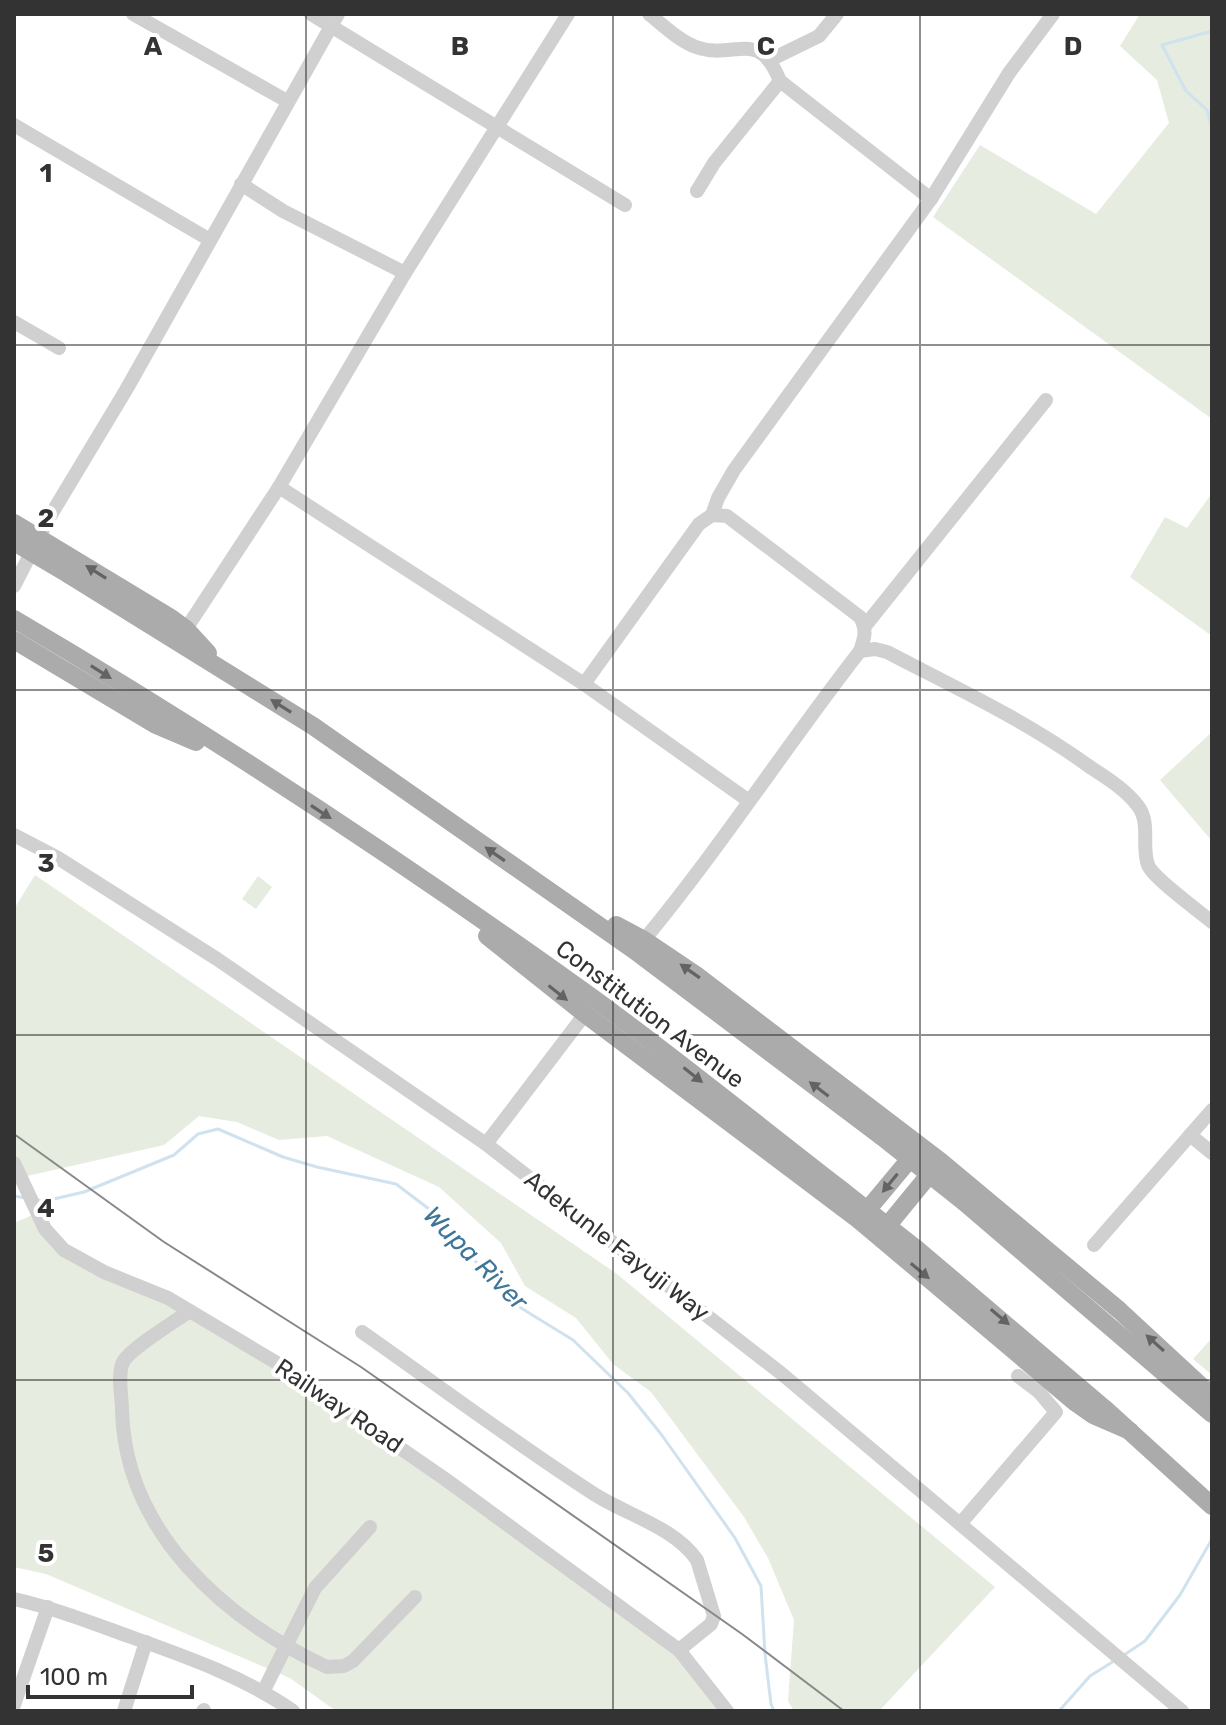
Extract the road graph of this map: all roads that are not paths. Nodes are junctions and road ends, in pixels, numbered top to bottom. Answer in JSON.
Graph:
{"nodes":[{"id":1,"x":133,"y":14,"type":"edge"},
{"id":2,"x":311,"y":14,"type":"edge"},
{"id":3,"x":568,"y":14,"type":"edge"},
{"id":4,"x":649,"y":14,"type":"edge"},
{"id":5,"x":837,"y":14,"type":"edge"},
{"id":6,"x":1053,"y":14,"type":"edge"},
{"id":7,"x":334,"y":20,"type":"edge"},
{"id":8,"x":772,"y":59,"type":"junction"},
{"id":9,"x":780,"y":81,"type":"junction"},
{"id":10,"x":287,"y":101,"type":"junction"},
{"id":11,"x":14,"y":125,"type":"edge"},
{"id":12,"x":497,"y":129,"type":"junction"},
{"id":13,"x":241,"y":184,"type":"junction"},
{"id":14,"x":697,"y":191,"type":"dead end"},
{"id":15,"x":931,"y":199,"type":"junction"},
{"id":16,"x":625,"y":205,"type":"dead end"},
{"id":17,"x":210,"y":240,"type":"junction"},
{"id":18,"x":405,"y":273,"type":"junction"},
{"id":19,"x":14,"y":322,"type":"edge"},
{"id":20,"x":59,"y":348,"type":"dead end"},
{"id":21,"x":1046,"y":400,"type":"dead end"},
{"id":22,"x":279,"y":487,"type":"junction"},
{"id":23,"x":712,"y":515,"type":"junction"},
{"id":24,"x":22,"y":536,"type":"edge"},
{"id":25,"x":14,"y":586,"type":"edge"},
{"id":26,"x":14,"y":619,"type":"edge"},
{"id":27,"x":865,"y":626,"type":"junction"},
{"id":28,"x":186,"y":629,"type":"junction"},
{"id":29,"x":14,"y":640,"type":"edge"},
{"id":30,"x":860,"y":651,"type":"junction"},
{"id":31,"x":223,"y":670,"type":"junction"},
{"id":32,"x":584,"y":684,"type":"junction"},
{"id":33,"x":247,"y":764,"type":"junction"},
{"id":34,"x":749,"y":801,"type":"junction"},
{"id":35,"x":14,"y":835,"type":"edge"},
{"id":36,"x":527,"y":876,"type":"junction"},
{"id":37,"x":459,"y":904,"type":"junction"},
{"id":38,"x":1212,"y":922,"type":"edge"},
{"id":39,"x":644,"y":940,"type":"junction"},
{"id":40,"x":585,"y":1014,"type":"junction"},
{"id":41,"x":1212,"y":1110,"type":"edge"},
{"id":42,"x":1190,"y":1135,"type":"junction"},
{"id":43,"x":486,"y":1144,"type":"junction"},
{"id":44,"x":920,"y":1146,"type":"junction"},
{"id":45,"x":1212,"y":1153,"type":"edge"},
{"id":46,"x":940,"y":1161,"type":"junction"},
{"id":47,"x":16,"y":1169,"type":"edge"},
{"id":48,"x":859,"y":1220,"type":"junction"},
{"id":49,"x":879,"y":1236,"type":"junction"},
{"id":50,"x":1094,"y":1245,"type":"dead end"},
{"id":51,"x":190,"y":1311,"type":"junction"},
{"id":52,"x":362,"y":1332,"type":"dead end"},
{"id":53,"x":1018,"y":1376,"type":"dead end"},
{"id":54,"x":1212,"y":1396,"type":"edge"},
{"id":55,"x":1212,"y":1414,"type":"edge"},
{"id":56,"x":1130,"y":1431,"type":"junction"},
{"id":57,"x":1206,"y":1501,"type":"edge"},
{"id":58,"x":960,"y":1524,"type":"junction"},
{"id":59,"x":370,"y":1527,"type":"dead end"},
{"id":60,"x":415,"y":1597,"type":"dead end"},
{"id":61,"x":14,"y":1599,"type":"edge"},
{"id":62,"x":48,"y":1607,"type":"junction"},
{"id":63,"x":146,"y":1642,"type":"junction"},
{"id":64,"x":286,"y":1644,"type":"junction"},
{"id":65,"x":679,"y":1650,"type":"junction"},
{"id":66,"x":266,"y":1694,"type":"junction"},
{"id":67,"x":14,"y":1705,"type":"edge"},
{"id":68,"x":124,"y":1711,"type":"edge"},
{"id":69,"x":265,"y":1711,"type":"edge"},
{"id":70,"x":293,"y":1711,"type":"edge"},
{"id":71,"x":727,"y":1711,"type":"edge"},
{"id":72,"x":1182,"y":1711,"type":"edge"}],
"edges":[{"from":1,"to":10,"type":"street"},
{"from":2,"to":7,"type":"street"},
{"from":3,"to":12,"type":"street"},
{"from":4,"to":8,"type":"street"},
{"from":5,"to":8,"type":"street"},
{"from":6,"to":15,"type":"street"},
{"from":7,"to":10,"type":"street"},
{"from":7,"to":12,"type":"street"},
{"from":8,"to":9,"type":"street"},
{"from":9,"to":14,"type":"street"},
{"from":9,"to":15,"type":"street"},
{"from":10,"to":13,"type":"street"},
{"from":11,"to":17,"type":"street"},
{"from":12,"to":16,"type":"street"},
{"from":12,"to":18,"type":"street"},
{"from":13,"to":17,"type":"street"},
{"from":13,"to":18,"type":"street"},
{"from":15,"to":23,"type":"street"},
{"from":17,"to":24,"type":"street"},
{"from":18,"to":22,"type":"street"},
{"from":19,"to":20,"type":"street"},
{"from":21,"to":27,"type":"street"},
{"from":22,"to":28,"type":"street"},
{"from":22,"to":32,"type":"street"},
{"from":23,"to":27,"type":"street"},
{"from":23,"to":32,"type":"street"},
{"from":24,"to":25,"type":"street"},
{"from":28,"to":24,"type":"main road","one_way":true},
{"from":24,"to":31,"type":"main road","name":"Constitution Avenue","bridge":true},
{"from":26,"to":33,"type":"main road","name":"Constitution Avenue","one_way":true},
{"from":27,"to":30,"type":"street"},
{"from":28,"to":31,"type":"main road"},
{"from":29,"to":33,"type":"main road"},
{"from":30,"to":34,"type":"street"},
{"from":30,"to":38,"type":"street"},
{"from":36,"to":31,"type":"main road","name":"Constitution Avenue","one_way":true},
{"from":32,"to":34,"type":"street"},
{"from":33,"to":37,"type":"main road","name":"Constitution Avenue","one_way":true},
{"from":34,"to":39,"type":"street"},
{"from":35,"to":43,"type":"street","name":"Adekunle Fayuji Way"},
{"from":36,"to":39,"type":"main road"},
{"from":55,"to":36,"type":"main road","name":"Constitution Avenue","one_way":true,"bridge":true},
{"from":37,"to":40,"type":"main road","one_way":true},
{"from":37,"to":56,"type":"main road","name":"Constitution Avenue","one_way":true,"bridge":true},
{"from":44,"to":39,"type":"main road","one_way":true},
{"from":40,"to":43,"type":"street"},
{"from":40,"to":48,"type":"main road"},
{"from":41,"to":42,"type":"street"},
{"from":42,"to":45,"type":"street"},
{"from":42,"to":50,"type":"street"},
{"from":43,"to":58,"type":"street","name":"Adekunle Fayuji Way"},
{"from":44,"to":46,"type":"main road"},
{"from":44,"to":48,"type":"main road","one_way":true},
{"from":46,"to":49,"type":"main road"},
{"from":54,"to":46,"type":"main road","one_way":true},
{"from":47,"to":51,"type":"street","name":"Railway Road"},
{"from":48,"to":49,"type":"main road"},
{"from":49,"to":56,"type":"main road","one_way":true},
{"from":51,"to":64,"type":"street"},
{"from":51,"to":65,"type":"street","name":"Railway Road"},
{"from":52,"to":65,"type":"street"},
{"from":53,"to":58,"type":"street"},
{"from":56,"to":57,"type":"main road","name":"Constitution Avenue"},
{"from":58,"to":72,"type":"street","name":"Adekunle Fayuji Way"},
{"from":59,"to":64,"type":"street"},
{"from":60,"to":64,"type":"street"},
{"from":61,"to":62,"type":"street"},
{"from":62,"to":63,"type":"street"},
{"from":62,"to":67,"type":"street"},
{"from":63,"to":66,"type":"street"},
{"from":63,"to":68,"type":"street"},
{"from":64,"to":66,"type":"street"},
{"from":65,"to":71,"type":"street","name":"Railway Road"},
{"from":66,"to":69,"type":"street"},
{"from":66,"to":70,"type":"street"}]}
